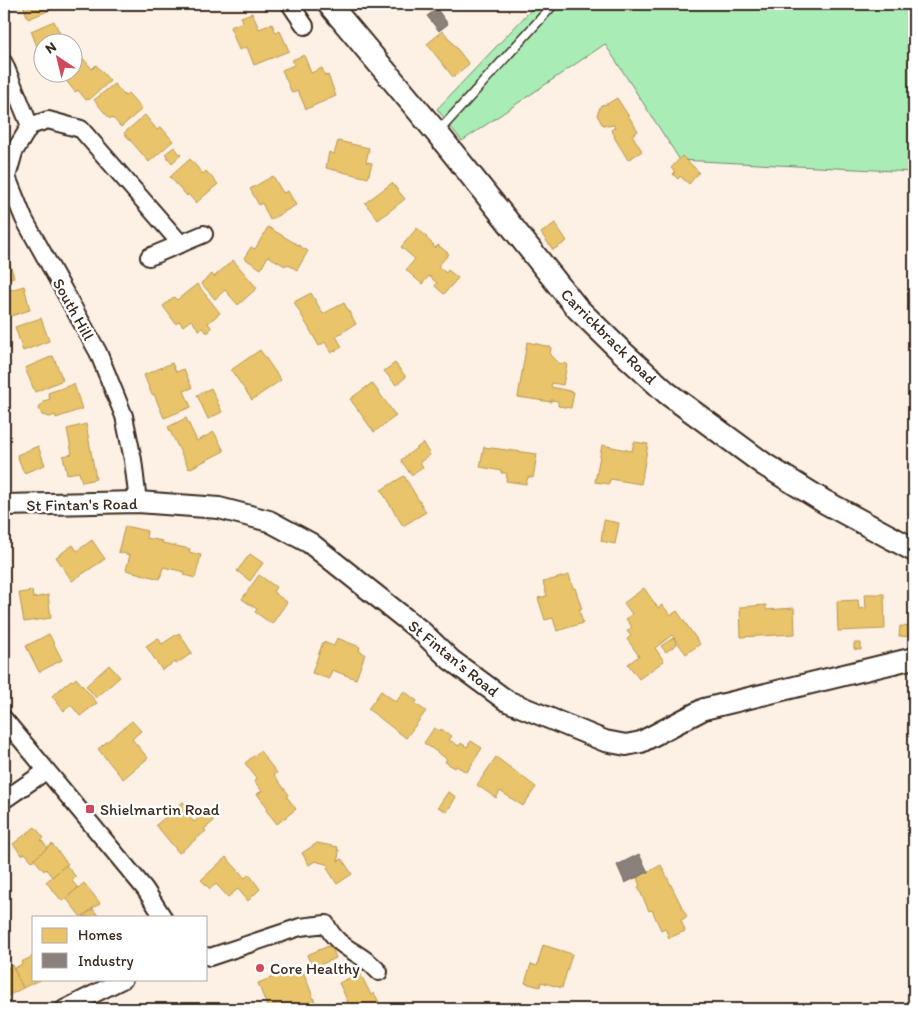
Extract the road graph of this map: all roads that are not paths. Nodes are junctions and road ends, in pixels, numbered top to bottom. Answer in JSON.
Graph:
{"nodes":[{"id":1,"x":290,"y":4,"type":"edge"},
{"id":2,"x":329,"y":4,"type":"edge"},
{"id":3,"x":554,"y":4,"type":"edge"},
{"id":4,"x":305,"y":26,"type":"dead end"},
{"id":5,"x":4,"y":63,"type":"edge"},
{"id":6,"x":30,"y":126,"type":"junction"},
{"id":7,"x":437,"y":133,"type":"junction"},
{"id":8,"x":204,"y":234,"type":"dead end"},
{"id":9,"x":181,"y":244,"type":"junction"},
{"id":10,"x":149,"y":257,"type":"dead end"},
{"id":11,"x":138,"y":502,"type":"junction"},
{"id":12,"x":4,"y":505,"type":"edge"},
{"id":13,"x":914,"y":550,"type":"edge"},
{"id":14,"x":914,"y":658,"type":"edge"},
{"id":15,"x":4,"y":719,"type":"edge"},
{"id":16,"x":46,"y":771,"type":"junction"},
{"id":17,"x":4,"y":800,"type":"edge"},
{"id":18,"x":162,"y":916,"type":"edge"},
{"id":19,"x":208,"y":956,"type":"edge"},
{"id":20,"x":379,"y":972,"type":"dead end"},
{"id":21,"x":122,"y":980,"type":"edge"},
{"id":22,"x":64,"y":1009,"type":"edge"}],
"edges":[{"from":1,"to":4,"type":"street"},
{"from":2,"to":7,"type":"main road","name":"Carrickbrack Road"},
{"from":3,"to":7,"type":"lane"},
{"from":5,"to":6,"type":"street"},
{"from":6,"to":9,"type":"street"},
{"from":6,"to":11,"type":"street","name":"South Hill"},
{"from":7,"to":13,"type":"main road","name":"Carrickbrack Road"},
{"from":8,"to":9,"type":"street"},
{"from":9,"to":10,"type":"street"},
{"from":11,"to":12,"type":"street","name":"St Fintan's Road"},
{"from":11,"to":14,"type":"street","name":"St Fintan's Road"},
{"from":15,"to":16,"type":"street"},
{"from":16,"to":17,"type":"street"},
{"from":16,"to":18,"type":"street"},
{"from":19,"to":20,"type":"street"},
{"from":21,"to":22,"type":"street"}]}
